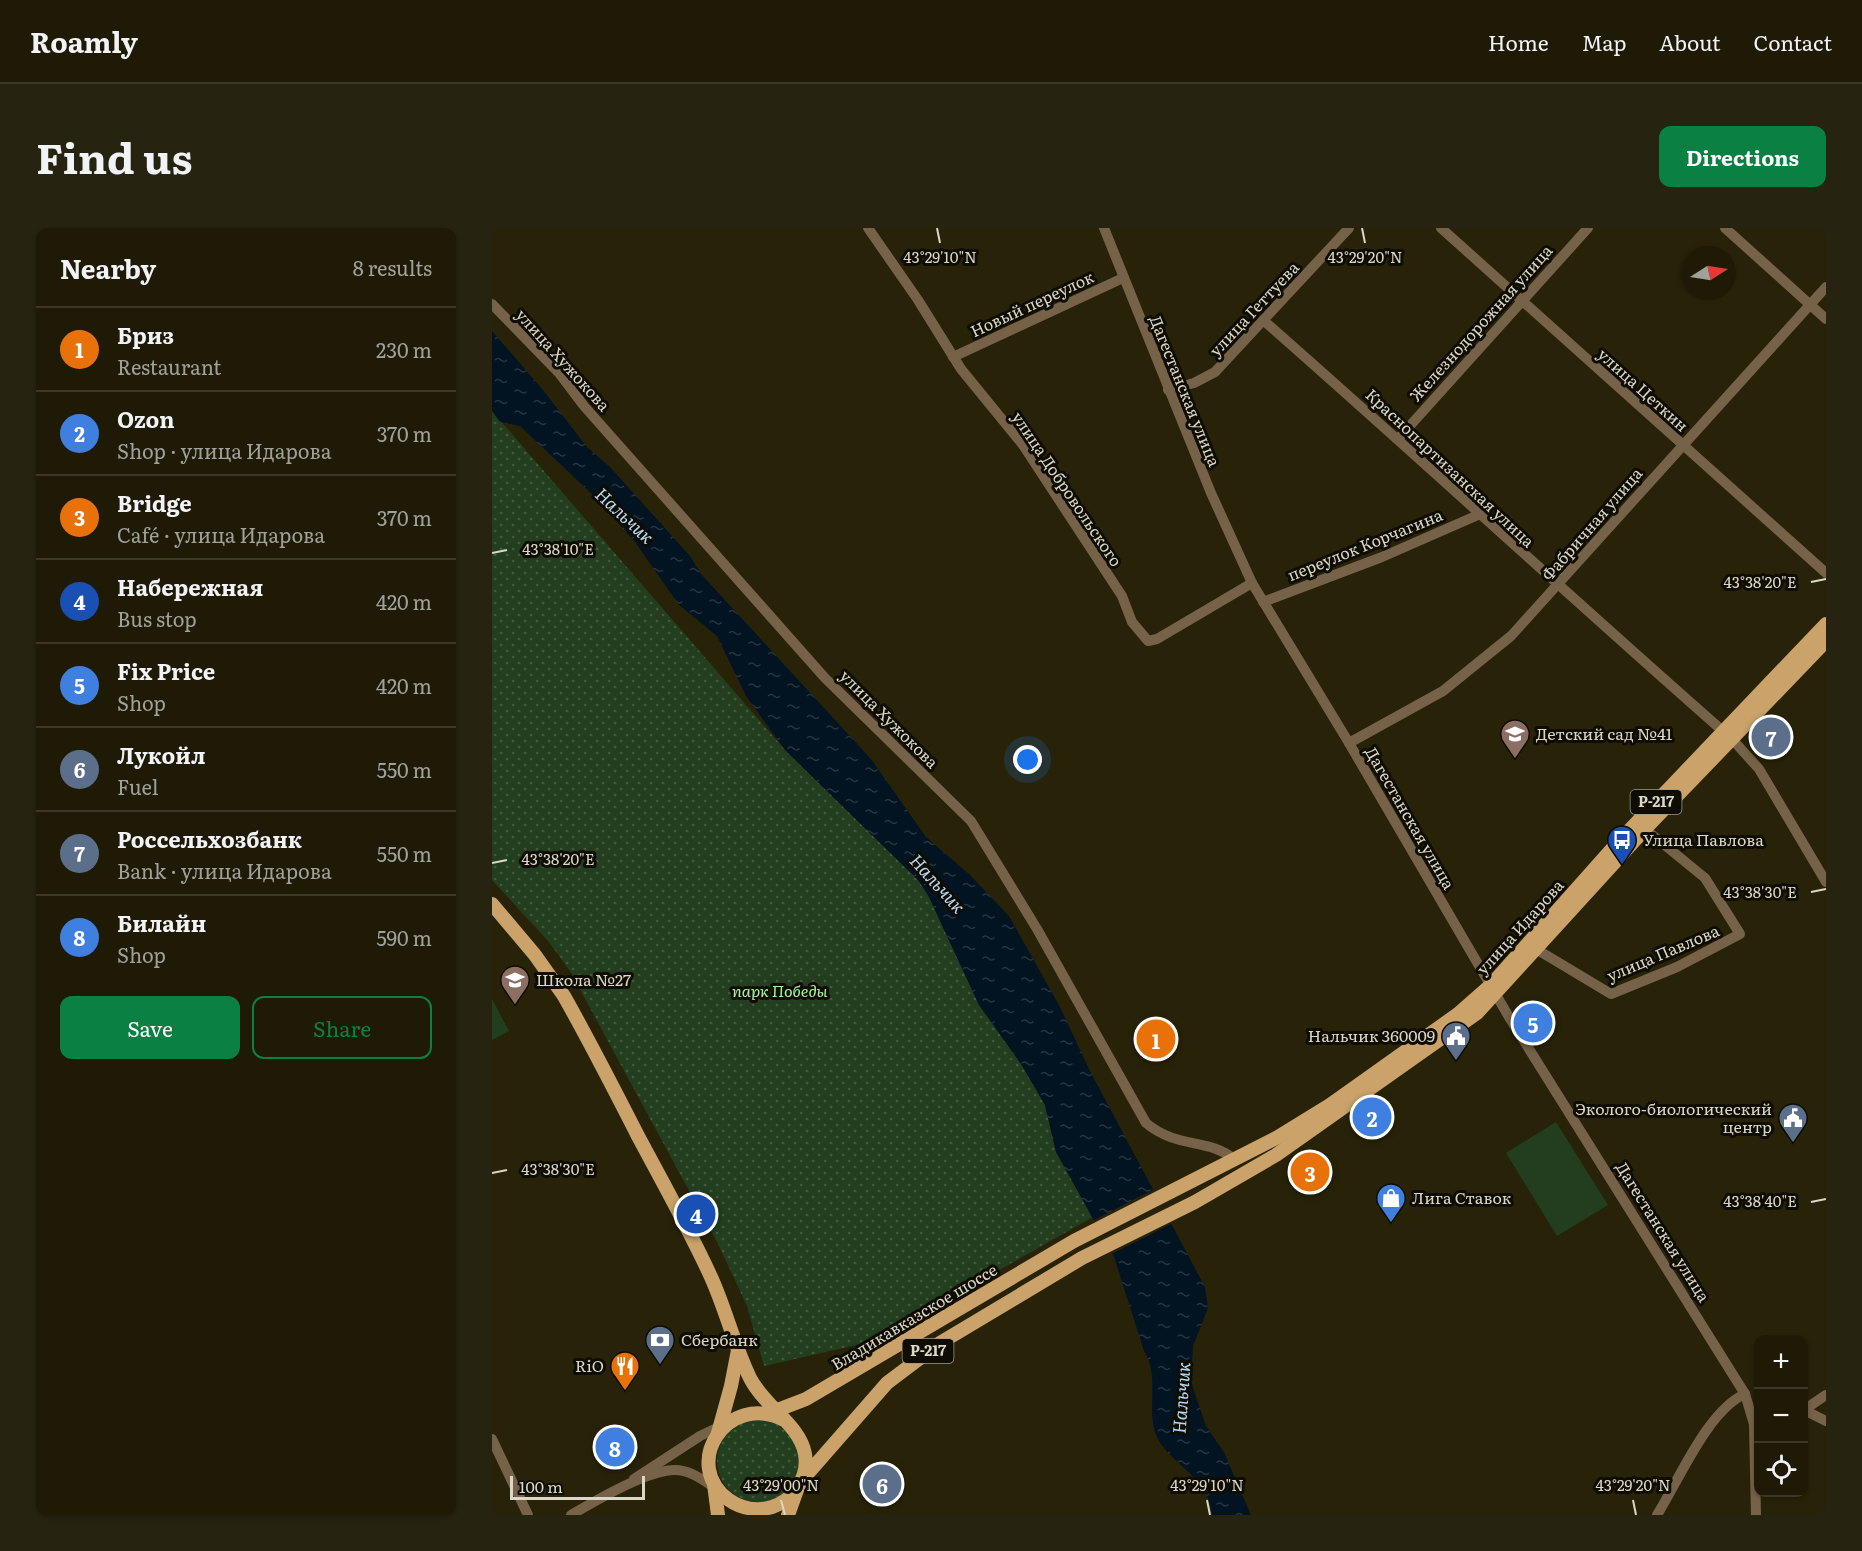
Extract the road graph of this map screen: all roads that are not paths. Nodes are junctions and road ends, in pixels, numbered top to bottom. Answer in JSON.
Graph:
{"nodes":[{"id":1,"x":868,"y":228,"type":"edge"},
{"id":2,"x":1104,"y":228,"type":"edge"},
{"id":3,"x":1349,"y":228,"type":"edge"},
{"id":4,"x":1441,"y":228,"type":"edge"},
{"id":5,"x":1588,"y":228,"type":"edge"},
{"id":6,"x":1725,"y":228,"type":"edge"},
{"id":7,"x":1123,"y":278,"type":"junction"},
{"id":8,"x":1826,"y":287,"type":"edge"},
{"id":9,"x":1520,"y":300,"type":"junction"},
{"id":10,"x":492,"y":304,"type":"edge"},
{"id":11,"x":1810,"y":305,"type":"junction"},
{"id":12,"x":1826,"y":319,"type":"edge"},
{"id":13,"x":1263,"y":320,"type":"junction"},
{"id":14,"x":953,"y":357,"type":"junction"},
{"id":15,"x":1168,"y":390,"type":"junction"},
{"id":16,"x":1398,"y":439,"type":"junction"},
{"id":17,"x":1682,"y":445,"type":"junction"},
{"id":18,"x":1478,"y":515,"type":"junction"},
{"id":19,"x":1826,"y":573,"type":"edge"},
{"id":20,"x":1252,"y":583,"type":"junction"},
{"id":21,"x":1558,"y":586,"type":"junction"},
{"id":22,"x":1263,"y":602,"type":"junction"},
{"id":23,"x":1826,"y":624,"type":"edge"},
{"id":24,"x":1826,"y":641,"type":"edge"},
{"id":25,"x":1728,"y":736,"type":"junction"},
{"id":26,"x":1349,"y":742,"type":"junction"},
{"id":27,"x":1645,"y":829,"type":"junction"},
{"id":28,"x":1826,"y":882,"type":"edge"},
{"id":29,"x":492,"y":904,"type":"edge"},
{"id":30,"x":1536,"y":949,"type":"junction"},
{"id":31,"x":1494,"y":990,"type":"junction"},
{"id":32,"x":1234,"y":1159,"type":"junction"},
{"id":33,"x":1074,"y":1241,"type":"joint"},
{"id":34,"x":738,"y":1350,"type":"junction"},
{"id":35,"x":1745,"y":1394,"type":"junction"},
{"id":36,"x":1826,"y":1395,"type":"edge"},
{"id":37,"x":1808,"y":1407,"type":"edge"},
{"id":38,"x":1808,"y":1412,"type":"edge"},
{"id":39,"x":775,"y":1415,"type":"junction"},
{"id":40,"x":1826,"y":1421,"type":"edge"},
{"id":41,"x":1754,"y":1423,"type":"edge"},
{"id":42,"x":722,"y":1427,"type":"junction"},
{"id":43,"x":492,"y":1439,"type":"edge"},
{"id":44,"x":1757,"y":1443,"type":"edge"},
{"id":45,"x":800,"y":1483,"type":"junction"},
{"id":46,"x":629,"y":1484,"type":"junction"},
{"id":47,"x":716,"y":1486,"type":"junction"},
{"id":48,"x":528,"y":1515,"type":"edge"},
{"id":49,"x":570,"y":1515,"type":"edge"},
{"id":50,"x":718,"y":1515,"type":"edge"},
{"id":51,"x":788,"y":1515,"type":"edge"},
{"id":52,"x":1658,"y":1515,"type":"edge"},
{"id":53,"x":1756,"y":1515,"type":"edge"}],
"edges":[{"from":1,"to":14,"type":"street","name":"улица Добровольского"},
{"from":2,"to":7,"type":"street","name":"Дагестанская улица"},
{"from":3,"to":13,"type":"street","name":"улица Геттуева"},
{"from":4,"to":9,"type":"street","name":"улица Цеткин"},
{"from":5,"to":9,"type":"street","name":"Железнодорожная улица"},
{"from":6,"to":11,"type":"street"},
{"from":7,"to":14,"type":"street","name":"Новый переулок"},
{"from":7,"to":15,"type":"street","name":"Дагестанская улица"},
{"from":8,"to":11,"type":"street","name":"Фабричная улица"},
{"from":9,"to":16,"type":"street","name":"Железнодорожная улица"},
{"from":9,"to":17,"type":"street","name":"улица Цеткин"},
{"from":10,"to":32,"type":"street","name":"улица Хужокова"},
{"from":11,"to":12,"type":"street"},
{"from":11,"to":17,"type":"street","name":"Фабричная улица"},
{"from":13,"to":15,"type":"street","name":"улица Геттуева"},
{"from":13,"to":16,"type":"street","name":"Краснопартизанская улица"},
{"from":14,"to":20,"type":"street","name":"улица Добровольского"},
{"from":15,"to":20,"type":"street","name":"Дагестанская улица"},
{"from":16,"to":18,"type":"street","name":"Краснопартизанская улица"},
{"from":17,"to":19,"type":"street","name":"улица Цеткин"},
{"from":17,"to":21,"type":"street","name":"Фабричная улица"},
{"from":18,"to":21,"type":"street","name":"Краснопартизанская улица"},
{"from":18,"to":22,"type":"street","name":"переулок Корчагина"},
{"from":20,"to":22,"type":"street","name":"Дагестанская улица"},
{"from":21,"to":25,"type":"street","name":"Краснопартизанская улица"},
{"from":21,"to":26,"type":"street","name":"Фабричная улица"},
{"from":22,"to":26,"type":"street","name":"Дагестанская улица"},
{"from":23,"to":25,"type":"main road","name":"улица Идарова","number":"Р-217"},
{"from":24,"to":25,"type":"main road","name":"улица Идарова","number":"Р-217"},
{"from":25,"to":27,"type":"main road","name":"улица Идарова","number":"Р-217"},
{"from":25,"to":28,"type":"street","name":"Краснопартизанская улица"},
{"from":25,"to":31,"type":"main road","name":"улица Идарова","number":"Р-217"},
{"from":26,"to":31,"type":"street","name":"Дагестанская улица"},
{"from":27,"to":30,"type":"main road","name":"улица Идарова","number":"Р-217"},
{"from":27,"to":30,"type":"street","name":"улица Павлова"},
{"from":29,"to":34,"type":"main road"},
{"from":30,"to":31,"type":"main road","name":"улица Идарова","number":"Р-217"},
{"from":31,"to":32,"type":"main road","name":"улица Идарова","number":"Р-217"},
{"from":31,"to":35,"type":"street","name":"Дагестанская улица"},
{"from":31,"to":45,"type":"main road","name":"улица Идарова","number":"Р-217"},
{"from":32,"to":33,"type":"main road","name":"улица Идарова","number":"Р-217"},
{"from":33,"to":39,"type":"main road","name":"Владикавказское шоссе","number":"Р-217"},
{"from":34,"to":39,"type":"main road"},
{"from":34,"to":42,"type":"main road"},
{"from":35,"to":41,"type":"street","name":"Дагестанская улица"},
{"from":35,"to":52,"type":"street"},
{"from":36,"to":37,"type":"street"},
{"from":38,"to":40,"type":"street"},
{"from":39,"to":42,"type":"main road","number":"Р-217"},
{"from":39,"to":45,"type":"main road","number":"Р-217"},
{"from":42,"to":46,"type":"street"},
{"from":42,"to":47,"type":"main road"},
{"from":43,"to":48,"type":"street"},
{"from":44,"to":53,"type":"street","name":"Дагестанская улица"},
{"from":45,"to":47,"type":"main road","number":"Р-217"},
{"from":45,"to":51,"type":"main road","number":"Р-217"},
{"from":46,"to":47,"type":"street"},
{"from":46,"to":49,"type":"street"},
{"from":47,"to":50,"type":"main road"}]}
